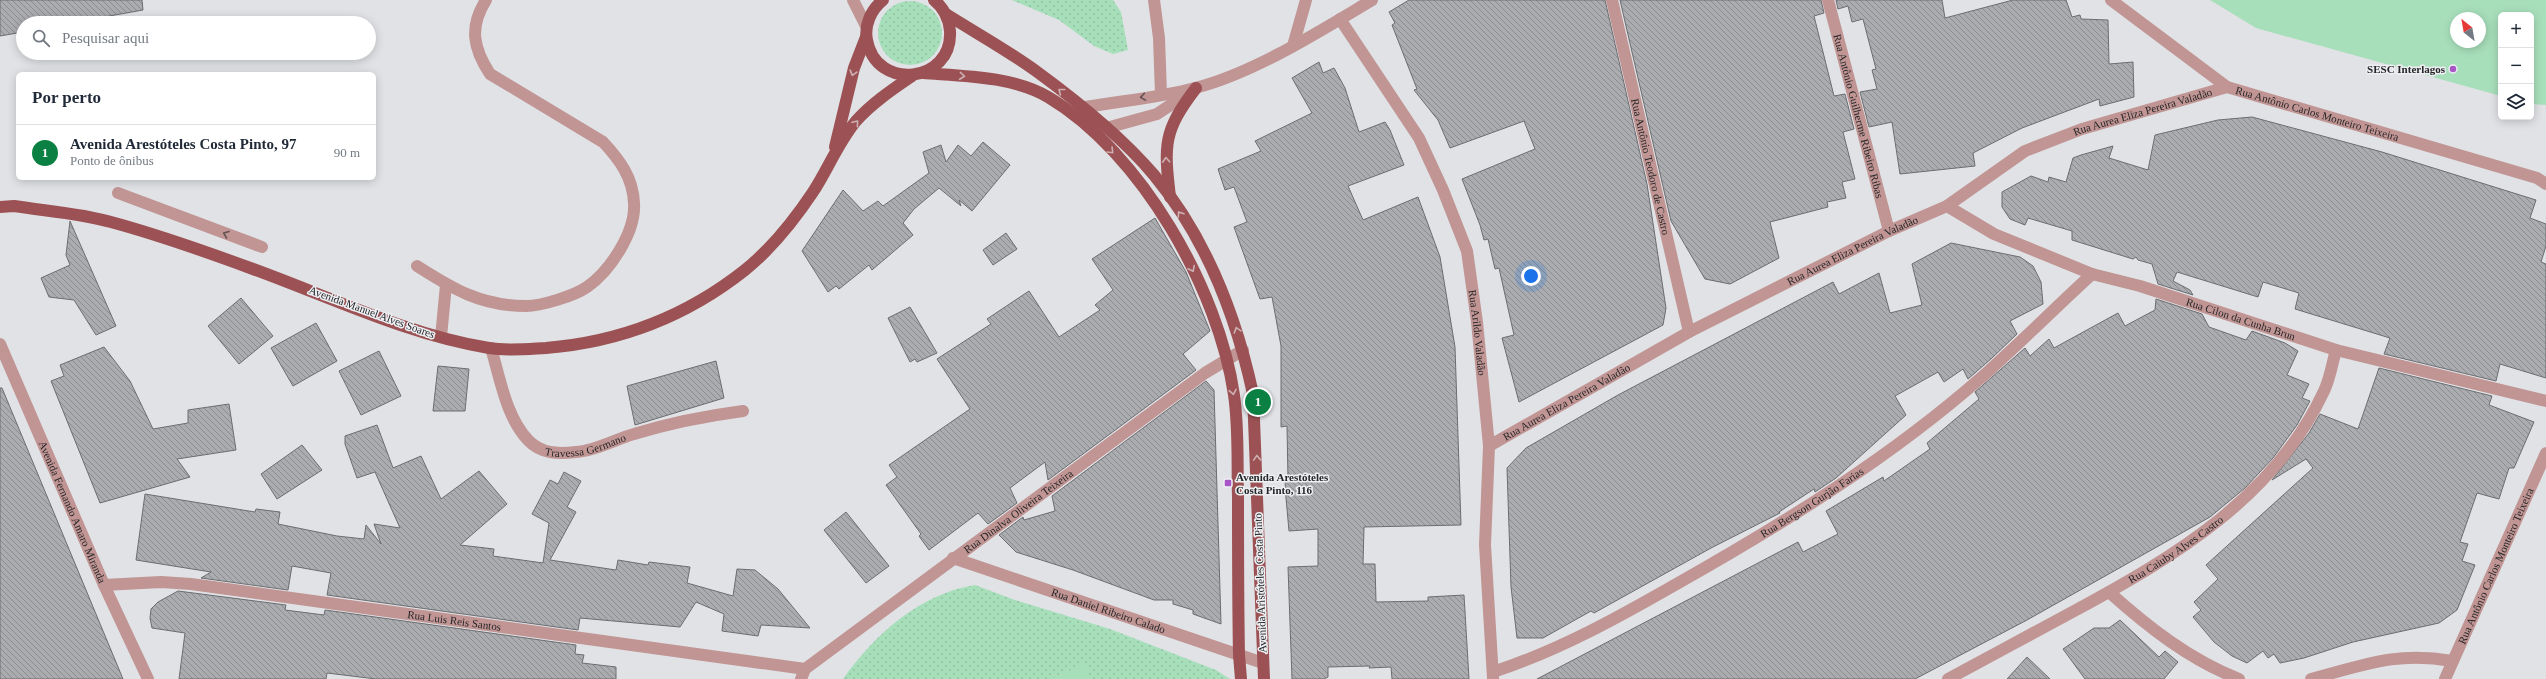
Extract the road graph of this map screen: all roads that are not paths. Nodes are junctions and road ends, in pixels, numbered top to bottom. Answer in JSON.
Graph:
{"nodes":[{"id":1,"x":486,"y":0,"type":"edge"},
{"id":2,"x":853,"y":0,"type":"edge"},
{"id":3,"x":883,"y":0,"type":"edge"},
{"id":4,"x":934,"y":0,"type":"edge"},
{"id":5,"x":1154,"y":0,"type":"edge"},
{"id":6,"x":1306,"y":0,"type":"edge"},
{"id":7,"x":1372,"y":0,"type":"edge"},
{"id":8,"x":1612,"y":0,"type":"edge"},
{"id":9,"x":1828,"y":0,"type":"edge"},
{"id":10,"x":2111,"y":0,"type":"edge"},
{"id":11,"x":946,"y":14,"type":"junction"},
{"id":12,"x":1340,"y":19,"type":"junction"},
{"id":13,"x":866,"y":31,"type":"junction"},
{"id":14,"x":1293,"y":46,"type":"junction"},
{"id":15,"x":918,"y":74,"type":"junction"},
{"id":16,"x":2227,"y":87,"type":"junction"},
{"id":17,"x":1196,"y":88,"type":"junction"},
{"id":18,"x":1161,"y":94,"type":"junction"},
{"id":19,"x":1081,"y":108,"type":"junction"},
{"id":20,"x":1107,"y":128,"type":"junction"},
{"id":21,"x":1092,"y":132,"type":"junction"},
{"id":22,"x":833,"y":154,"type":"junction"},
{"id":23,"x":2546,"y":184,"type":"edge"},
{"id":24,"x":118,"y":193,"type":"dead end"},
{"id":25,"x":1170,"y":198,"type":"junction"},
{"id":26,"x":0,"y":200,"type":"edge"},
{"id":27,"x":14,"y":206,"type":"junction"},
{"id":28,"x":1947,"y":206,"type":"junction"},
{"id":29,"x":0,"y":207,"type":"edge"},
{"id":30,"x":1889,"y":231,"type":"junction"},
{"id":31,"x":262,"y":247,"type":"dead end"},
{"id":32,"x":417,"y":266,"type":"dead end"},
{"id":33,"x":2092,"y":274,"type":"junction"},
{"id":34,"x":446,"y":285,"type":"junction"},
{"id":35,"x":1689,"y":332,"type":"junction"},
{"id":36,"x":441,"y":337,"type":"junction"},
{"id":37,"x":0,"y":344,"type":"edge"},
{"id":38,"x":490,"y":348,"type":"junction"},
{"id":39,"x":1244,"y":350,"type":"junction"},
{"id":40,"x":2336,"y":350,"type":"junction"},
{"id":41,"x":1226,"y":360,"type":"junction"},
{"id":42,"x":2546,"y":401,"type":"edge"},
{"id":43,"x":743,"y":411,"type":"dead end"},
{"id":44,"x":1490,"y":446,"type":"junction"},
{"id":45,"x":2546,"y":453,"type":"edge"},
{"id":46,"x":953,"y":558,"type":"junction"},
{"id":47,"x":104,"y":585,"type":"junction"},
{"id":48,"x":2108,"y":592,"type":"junction"},
{"id":49,"x":1239,"y":655,"type":"junction"},
{"id":50,"x":2452,"y":661,"type":"junction"},
{"id":51,"x":1263,"y":663,"type":"junction"},
{"id":52,"x":803,"y":674,"type":"edge"},
{"id":53,"x":1493,"y":675,"type":"edge"},
{"id":54,"x":148,"y":679,"type":"edge"},
{"id":55,"x":1241,"y":679,"type":"edge"},
{"id":56,"x":1264,"y":679,"type":"edge"},
{"id":57,"x":1948,"y":679,"type":"edge"},
{"id":58,"x":2239,"y":679,"type":"edge"},
{"id":59,"x":2311,"y":679,"type":"edge"},
{"id":60,"x":2445,"y":679,"type":"edge"}],
"edges":[{"from":1,"to":34,"type":"street"},
{"from":2,"to":13,"type":"street"},
{"from":3,"to":13,"type":"main road","name":"Avenida Manuel Alves Soares"},
{"from":4,"to":11,"type":"main road"},
{"from":5,"to":18,"type":"street"},
{"from":6,"to":14,"type":"street"},
{"from":7,"to":12,"type":"street"},
{"from":8,"to":35,"type":"street","name":"Rua Antônio Teodoro de Castro"},
{"from":9,"to":30,"type":"street","name":"Rua Antônio Guilherme Ribeiro Ribas"},
{"from":10,"to":16,"type":"street","name":"Rua Antônio Carlos Monteiro Teixeira"},
{"from":11,"to":15,"type":"main road","name":"Avenida Manuel Alves Soares"},
{"from":19,"to":11,"type":"main road","name":"Avenida Aristóteles Costa Pinto","one_way":true},
{"from":12,"to":14,"type":"street"},
{"from":12,"to":44,"type":"street","name":"Rua Arildo Valadão"},
{"from":13,"to":15,"type":"main road","name":"Avenida Aristóteles Costa Pinto"},
{"from":13,"to":22,"type":"main road","name":"Avenida Manuel Alves Soares","one_way":true},
{"from":14,"to":17,"type":"street"},
{"from":15,"to":21,"type":"main road","name":"Avenida Aristóteles Costa Pinto","one_way":true},
{"from":22,"to":15,"type":"main road","name":"Avenida Manuel Alves Soares","one_way":true},
{"from":16,"to":23,"type":"street","name":"Rua Antônio Carlos Monteiro Teixeira"},
{"from":16,"to":28,"type":"street","name":"Rua Aurea Eliza Pereira Valadão"},
{"from":17,"to":18,"type":"street"},
{"from":17,"to":20,"type":"street"},
{"from":25,"to":17,"type":"main road","one_way":true},
{"from":18,"to":19,"type":"street","one_way":true},
{"from":19,"to":20,"type":"main road","name":"Avenida Aristóteles Costa Pinto"},
{"from":20,"to":21,"type":"street"},
{"from":20,"to":25,"type":"main road","name":"Avenida Aristóteles Costa Pinto"},
{"from":21,"to":41,"type":"main road","name":"Avenida Aristóteles Costa Pinto","one_way":true},
{"from":22,"to":38,"type":"main road","name":"Avenida Manuel Alves Soares"},
{"from":31,"to":24,"type":"street","one_way":true},
{"from":39,"to":25,"type":"main road","name":"Avenida Aristóteles Costa Pinto","one_way":true},
{"from":26,"to":27,"type":"main road","name":"Avenida Manuel Alves Soares"},
{"from":27,"to":29,"type":"main road","name":"Avenida Manuel Alves Soares"},
{"from":27,"to":36,"type":"main road","name":"Avenida Manuel Alves Soares"},
{"from":28,"to":30,"type":"street","name":"Rua Aurea Eliza Pereira Valadão"},
{"from":28,"to":33,"type":"street","name":"Rua Cilon da Cunha Brun"},
{"from":30,"to":35,"type":"street","name":"Rua Aurea Eliza Pereira Valadão"},
{"from":32,"to":34,"type":"street"},
{"from":33,"to":40,"type":"street","name":"Rua Cilon da Cunha Brun"},
{"from":33,"to":53,"type":"street","name":"Rua Bergson Gurjão Farias"},
{"from":34,"to":36,"type":"street"},
{"from":35,"to":44,"type":"street","name":"Rua Aurea Eliza Pereira Valadão"},
{"from":36,"to":38,"type":"main road","name":"Avenida Manuel Alves Soares"},
{"from":37,"to":47,"type":"street","name":"Avenida Fernando Amaro Miranda"},
{"from":38,"to":43,"type":"street","name":"Travessa Germano"},
{"from":39,"to":41,"type":"street","name":"Rua Dinalva Oliveira Teixeira"},
{"from":51,"to":39,"type":"main road","name":"Avenida Aristóteles Costa Pinto","one_way":true},
{"from":40,"to":42,"type":"street","name":"Rua Cilon da Cunha Brun"},
{"from":40,"to":48,"type":"street","name":"Rua Caiuby Alves Castro"},
{"from":41,"to":46,"type":"street","name":"Rua Dinalva Oliveira Teixeira"},
{"from":41,"to":49,"type":"main road","name":"Avenida Aristóteles Costa Pinto","one_way":true},
{"from":44,"to":53,"type":"street","name":"Rua Arildo Valadão"},
{"from":45,"to":50,"type":"street","name":"Rua Antônio Carlos Monteiro Teixeira"},
{"from":46,"to":49,"type":"street","name":"Rua Daniel Ribeiro Calado"},
{"from":46,"to":52,"type":"street","name":"Rua Dinalva Oliveira Teixeira"},
{"from":47,"to":52,"type":"street","name":"Rua Luis Reis Santos"},
{"from":47,"to":54,"type":"street","name":"Avenida Fernando Amaro Miranda"},
{"from":48,"to":57,"type":"street","name":"Rua Caiuby Alves Castro"},
{"from":48,"to":58,"type":"street"},
{"from":49,"to":51,"type":"street","name":"Rua Daniel Ribeiro Calado"},
{"from":49,"to":55,"type":"main road","name":"Avenida Aristóteles Costa Pinto"},
{"from":50,"to":59,"type":"street"},
{"from":50,"to":60,"type":"street","name":"Rua Antônio Carlos Monteiro Teixeira"},
{"from":51,"to":56,"type":"main road","name":"Avenida Aristóteles Costa Pinto"}]}
